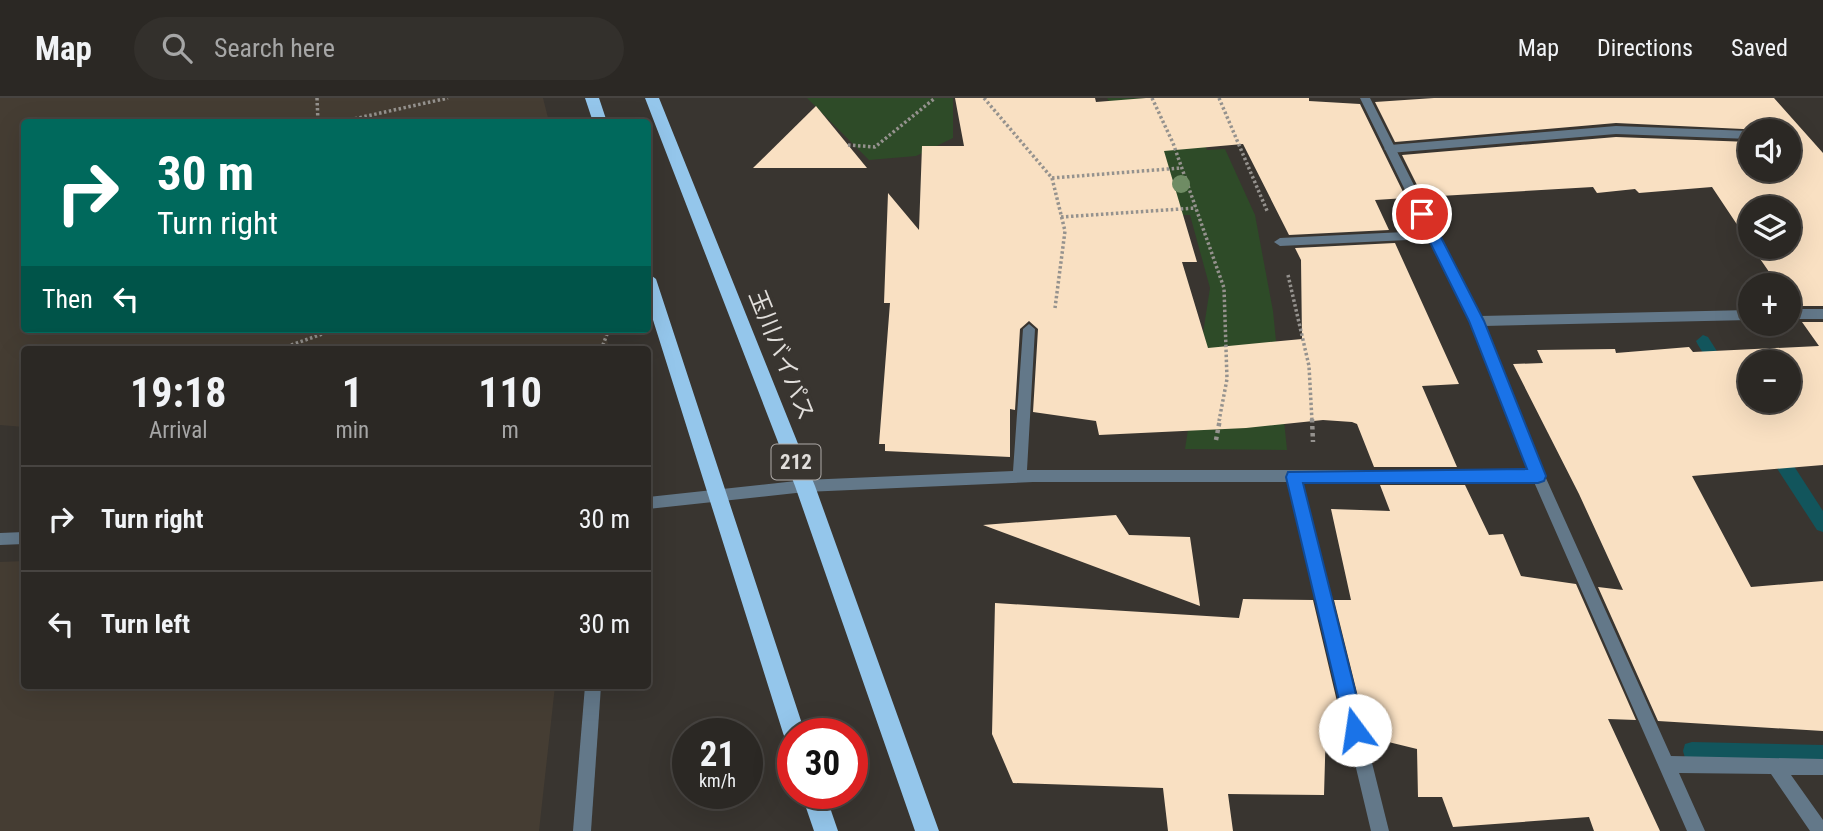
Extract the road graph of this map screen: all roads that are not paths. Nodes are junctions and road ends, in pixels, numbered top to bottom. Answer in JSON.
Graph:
{"nodes":[{"id":1,"x":592,"y":98,"type":"edge"},
{"id":2,"x":653,"y":98,"type":"edge"},
{"id":3,"x":1365,"y":98,"type":"edge"},
{"id":4,"x":599,"y":119,"type":"edge"},
{"id":5,"x":1738,"y":135,"type":"edge"},
{"id":6,"x":1390,"y":149,"type":"junction"},
{"id":7,"x":1433,"y":235,"type":"junction"},
{"id":8,"x":1280,"y":242,"type":"road end"},
{"id":9,"x":651,"y":288,"type":"edge"},
{"id":10,"x":1801,"y":314,"type":"edge"},
{"id":11,"x":1823,"y":314,"type":"edge"},
{"id":12,"x":1738,"y":315,"type":"edge"},
{"id":13,"x":1476,"y":321,"type":"junction"},
{"id":14,"x":1029,"y":329,"type":"dead end"},
{"id":15,"x":1538,"y":476,"type":"junction"},
{"id":16,"x":1020,"y":477,"type":"junction"},
{"id":17,"x":1294,"y":477,"type":"junction"},
{"id":18,"x":806,"y":486,"type":"junction"},
{"id":19,"x":717,"y":496,"type":"junction"},
{"id":20,"x":651,"y":503,"type":"edge"},
{"id":21,"x":21,"y":538,"type":"edge"},
{"id":22,"x":0,"y":539,"type":"edge"},
{"id":23,"x":593,"y":689,"type":"edge"},
{"id":24,"x":789,"y":718,"type":"edge"},
{"id":25,"x":1668,"y":764,"type":"junction"},
{"id":26,"x":1775,"y":766,"type":"junction"},
{"id":27,"x":1823,"y":766,"type":"edge"},
{"id":28,"x":818,"y":809,"type":"edge"},
{"id":29,"x":582,"y":831,"type":"edge"},
{"id":30,"x":826,"y":831,"type":"edge"},
{"id":31,"x":927,"y":831,"type":"edge"},
{"id":32,"x":1380,"y":831,"type":"edge"},
{"id":33,"x":1696,"y":831,"type":"edge"},
{"id":34,"x":1820,"y":831,"type":"edge"}],
"edges":[{"from":1,"to":4,"type":"highway"},
{"from":2,"to":18,"type":"highway","name":"玉川バイパス","number":"212"},
{"from":3,"to":6,"type":"street"},
{"from":5,"to":6,"type":"street"},
{"from":6,"to":7,"type":"street"},
{"from":7,"to":8,"type":"street"},
{"from":7,"to":13,"type":"street"},
{"from":9,"to":19,"type":"highway"},
{"from":10,"to":11,"type":"street"},
{"from":12,"to":13,"type":"street"},
{"from":13,"to":15,"type":"street"},
{"from":14,"to":16,"type":"street"},
{"from":15,"to":17,"type":"street"},
{"from":15,"to":25,"type":"street"},
{"from":16,"to":17,"type":"street"},
{"from":16,"to":18,"type":"street"},
{"from":17,"to":32,"type":"street"},
{"from":18,"to":19,"type":"street"},
{"from":18,"to":31,"type":"highway","name":"玉川バイパス","number":"212"},
{"from":19,"to":20,"type":"street"},
{"from":19,"to":24,"type":"highway"},
{"from":21,"to":22,"type":"street"},
{"from":23,"to":29,"type":"street"},
{"from":25,"to":26,"type":"street"},
{"from":25,"to":33,"type":"street"},
{"from":26,"to":27,"type":"street"},
{"from":26,"to":34,"type":"street"},
{"from":28,"to":30,"type":"highway"}]}
